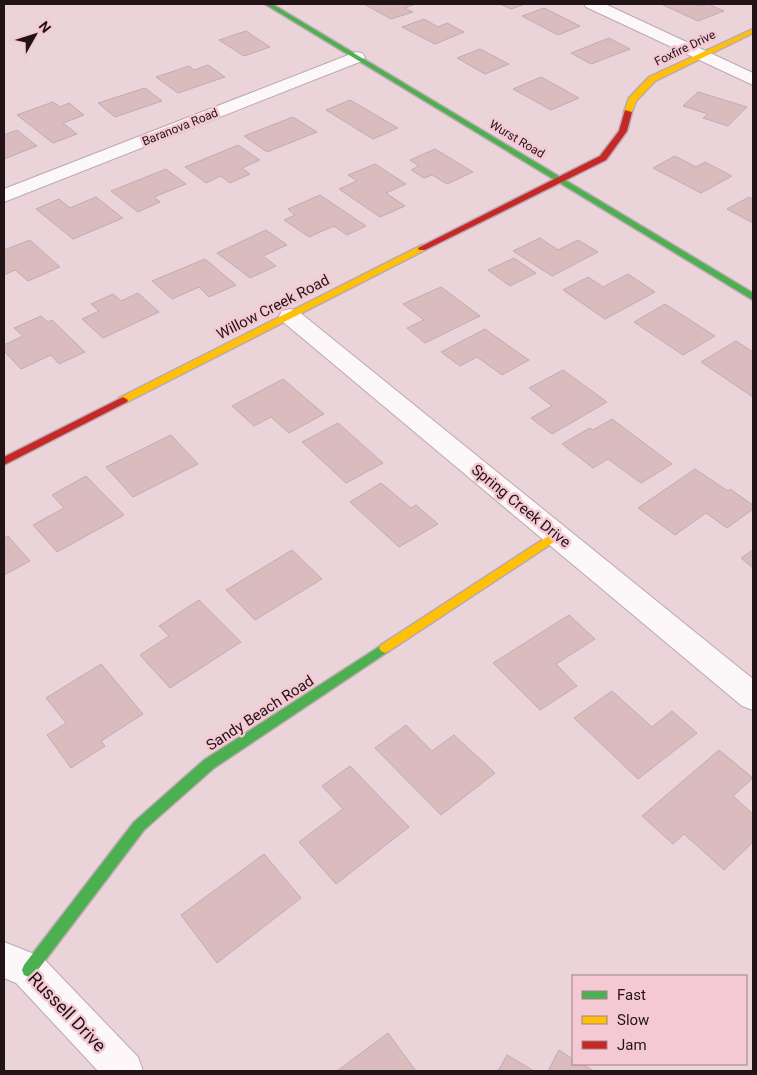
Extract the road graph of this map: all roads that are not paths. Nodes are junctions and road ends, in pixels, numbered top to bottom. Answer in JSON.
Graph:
{"nodes":[{"id":1,"x":268,"y":4,"type":"edge"},
{"id":2,"x":592,"y":4,"type":"edge"},
{"id":3,"x":753,"y":31,"type":"edge"},
{"id":4,"x":700,"y":55,"type":"junction"},
{"id":5,"x":356,"y":57,"type":"junction"},
{"id":6,"x":753,"y":80,"type":"edge"},
{"id":7,"x":557,"y":179,"type":"junction"},
{"id":8,"x":4,"y":196,"type":"edge"},
{"id":9,"x":753,"y":297,"type":"edge"},
{"id":10,"x":290,"y":316,"type":"junction"},
{"id":11,"x":4,"y":461,"type":"edge"},
{"id":12,"x":556,"y":535,"type":"junction"},
{"id":13,"x":753,"y":697,"type":"edge"},
{"id":14,"x":16,"y":965,"type":"edge"},
{"id":15,"x":124,"y":1071,"type":"edge"}],
"edges":[{"from":1,"to":5,"type":"street","name":"Wurst Road"},
{"from":2,"to":4,"type":"street"},
{"from":3,"to":4,"type":"street","name":"Foxfire Drive"},
{"from":4,"to":6,"type":"street"},
{"from":4,"to":7,"type":"street","name":"Foxfire Drive"},
{"from":5,"to":7,"type":"street","name":"Wurst Road"},
{"from":5,"to":8,"type":"street","name":"Baranova Road"},
{"from":7,"to":9,"type":"street","name":"Wurst Road"},
{"from":7,"to":10,"type":"street","name":"Willow Creek Road"},
{"from":10,"to":11,"type":"street","name":"Willow Creek Road"},
{"from":10,"to":12,"type":"street","name":"Spring Creek Drive"},
{"from":12,"to":13,"type":"street","name":"Spring Creek Drive"},
{"from":12,"to":14,"type":"street","name":"Sandy Beach Road"},
{"from":14,"to":15,"type":"street","name":"Russell Drive"}]}
